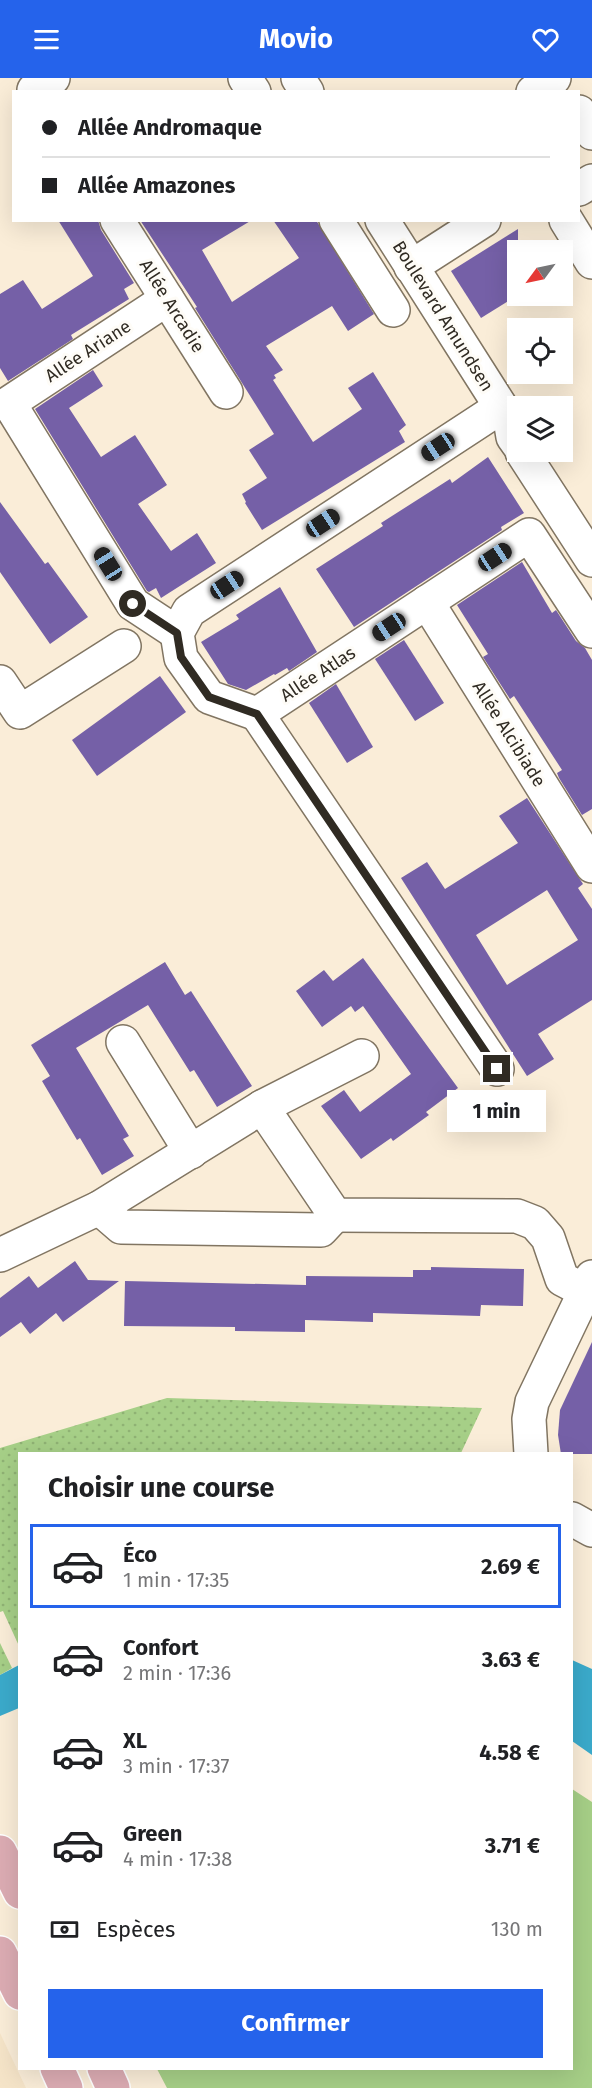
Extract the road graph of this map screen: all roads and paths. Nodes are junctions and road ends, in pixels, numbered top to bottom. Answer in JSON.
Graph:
{"nodes":[{"id":1,"x":556,"y":78,"type":"edge"},
{"id":2,"x":536,"y":90,"type":"edge"},
{"id":3,"x":580,"y":114,"type":"edge"},
{"id":4,"x":592,"y":133,"type":"edge"},
{"id":5,"x":118,"y":222,"type":"edge"},
{"id":6,"x":337,"y":222,"type":"edge"},
{"id":7,"x":383,"y":222,"type":"edge"},
{"id":8,"x":479,"y":222,"type":"edge"},
{"id":9,"x":567,"y":222,"type":"edge"},
{"id":10,"x":592,"y":262,"type":"edge"},
{"id":11,"x":411,"y":267,"type":"junction"},
{"id":12,"x":167,"y":299,"type":"junction"},
{"id":13,"x":393,"y":310,"type":"dead end"},
{"id":14,"x":226,"y":392,"type":"dead end"},
{"id":15,"x":501,"y":407,"type":"junction"},
{"id":16,"x":507,"y":418,"type":"edge"},
{"id":17,"x":528,"y":462,"type":"edge"},
{"id":18,"x":592,"y":560,"type":"edge"},
{"id":19,"x":427,"y":602,"type":"junction"},
{"id":20,"x":592,"y":632,"type":"edge"},
{"id":21,"x":177,"y":633,"type":"junction"},
{"id":22,"x":124,"y":646,"type":"dead end"},
{"id":23,"x":0,"y":682,"type":"edge"},
{"id":24,"x":257,"y":714,"type":"junction"},
{"id":25,"x":592,"y":866,"type":"edge"},
{"id":26,"x":123,"y":1042,"type":"dead end"},
{"id":27,"x":362,"y":1056,"type":"dead end"},
{"id":28,"x":497,"y":1069,"type":"dead end"},
{"id":29,"x":262,"y":1107,"type":"junction"},
{"id":30,"x":191,"y":1152,"type":"junction"},
{"id":31,"x":99,"y":1208,"type":"junction"},
{"id":32,"x":335,"y":1215,"type":"junction"},
{"id":33,"x":0,"y":1255,"type":"edge"},
{"id":34,"x":589,"y":1284,"type":"edge"},
{"id":35,"x":531,"y":1452,"type":"edge"},
{"id":36,"x":0,"y":1852,"type":"edge"},
{"id":37,"x":18,"y":1888,"type":"edge"},
{"id":38,"x":0,"y":1953,"type":"edge"},
{"id":39,"x":18,"y":1989,"type":"edge"},
{"id":40,"x":58,"y":2070,"type":"edge"},
{"id":41,"x":105,"y":2070,"type":"edge"},
{"id":42,"x":66,"y":2088,"type":"edge"},
{"id":43,"x":113,"y":2088,"type":"edge"}],
"edges":[{"from":1,"to":2,"type":"street"},
{"from":3,"to":4,"type":"street"},
{"from":5,"to":12,"type":"street","name":"Allée Arcadie"},
{"from":6,"to":13,"type":"street"},
{"from":7,"to":11,"type":"street","name":"Boulevard Amundsen"},
{"from":8,"to":11,"type":"street"},
{"from":9,"to":10,"type":"street"},
{"from":11,"to":15,"type":"street","name":"Boulevard Amundsen"},
{"from":12,"to":14,"type":"street","name":"Allée Arcadie"},
{"from":12,"to":21,"type":"street","name":"Allée Ariane"},
{"from":15,"to":16,"type":"street","name":"Boulevard Amundsen"},
{"from":15,"to":21,"type":"street"},
{"from":17,"to":18,"type":"street"},
{"from":19,"to":20,"type":"street","name":"Allée Atlas"},
{"from":19,"to":24,"type":"street","name":"Allée Atlas"},
{"from":19,"to":25,"type":"street","name":"Allée Alcibiade"},
{"from":21,"to":24,"type":"street"},
{"from":22,"to":23,"type":"street"},
{"from":24,"to":28,"type":"street"},
{"from":26,"to":30,"type":"street"},
{"from":27,"to":29,"type":"street"},
{"from":29,"to":30,"type":"street"},
{"from":29,"to":32,"type":"street"},
{"from":30,"to":31,"type":"street"},
{"from":31,"to":32,"type":"street"},
{"from":31,"to":33,"type":"street"},
{"from":32,"to":34,"type":"street"},
{"from":34,"to":35,"type":"street"},
{"from":36,"to":37,"type":"main road"},
{"from":38,"to":39,"type":"main road"},
{"from":40,"to":42,"type":"main road"},
{"from":41,"to":43,"type":"main road"}]}
